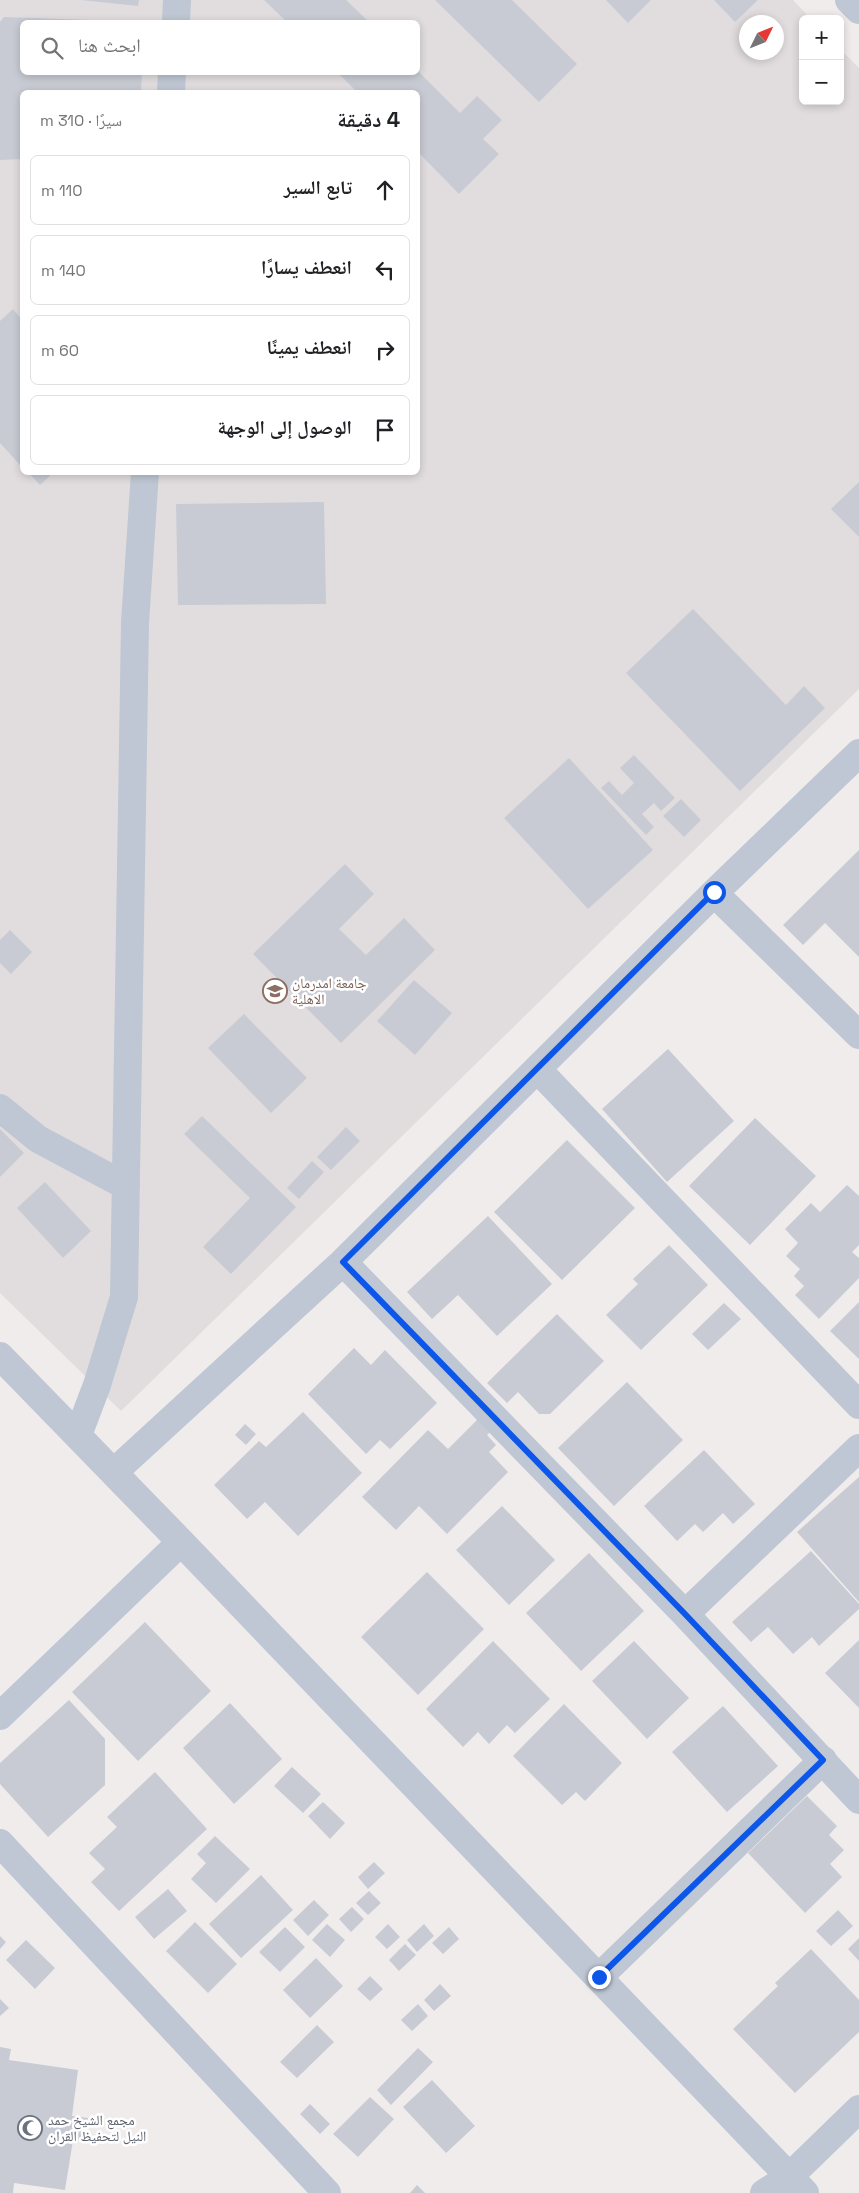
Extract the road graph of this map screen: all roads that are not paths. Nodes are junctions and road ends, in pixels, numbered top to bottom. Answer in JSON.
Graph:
{"nodes":[{"id":1,"x":177,"y":0,"type":"edge"},
{"id":2,"x":849,"y":0,"type":"edge"},
{"id":3,"x":859,"y":10,"type":"edge"},
{"id":4,"x":176,"y":20,"type":"edge"},
{"id":5,"x":172,"y":75,"type":"edge"},
{"id":6,"x":171,"y":90,"type":"edge"},
{"id":7,"x":145,"y":475,"type":"edge"},
{"id":8,"x":859,"y":753,"type":"edge"},
{"id":9,"x":714,"y":892,"type":"junction"},
{"id":10,"x":859,"y":1035,"type":"edge"},
{"id":11,"x":537,"y":1069,"type":"junction"},
{"id":12,"x":0,"y":1108,"type":"edge"},
{"id":13,"x":126,"y":1186,"type":"junction"},
{"id":14,"x":343,"y":1262,"type":"junction"},
{"id":15,"x":0,"y":1356,"type":"edge"},
{"id":16,"x":859,"y":1405,"type":"edge"},
{"id":17,"x":78,"y":1435,"type":"junction"},
{"id":18,"x":859,"y":1448,"type":"edge"},
{"id":19,"x":114,"y":1472,"type":"junction"},
{"id":20,"x":182,"y":1542,"type":"junction"},
{"id":21,"x":685,"y":1614,"type":"junction"},
{"id":22,"x":0,"y":1716,"type":"edge"},
{"id":23,"x":823,"y":1760,"type":"junction"},
{"id":24,"x":859,"y":1800,"type":"edge"},
{"id":25,"x":0,"y":1843,"type":"edge"},
{"id":26,"x":599,"y":1977,"type":"junction"},
{"id":27,"x":859,"y":2109,"type":"edge"},
{"id":28,"x":797,"y":2185,"type":"edge"},
{"id":29,"x":327,"y":2193,"type":"edge"},
{"id":30,"x":764,"y":2193,"type":"edge"}],
"edges":[{"from":1,"to":4,"type":"street"},
{"from":2,"to":3,"type":"street"},
{"from":5,"to":6,"type":"street"},
{"from":7,"to":13,"type":"street"},
{"from":8,"to":9,"type":"street"},
{"from":9,"to":10,"type":"street"},
{"from":9,"to":11,"type":"street"},
{"from":11,"to":14,"type":"street"},
{"from":11,"to":16,"type":"street"},
{"from":12,"to":13,"type":"street"},
{"from":13,"to":17,"type":"street"},
{"from":14,"to":19,"type":"street"},
{"from":14,"to":21,"type":"street"},
{"from":15,"to":17,"type":"street"},
{"from":17,"to":19,"type":"street"},
{"from":18,"to":21,"type":"street"},
{"from":19,"to":20,"type":"street"},
{"from":20,"to":22,"type":"street"},
{"from":20,"to":26,"type":"street"},
{"from":21,"to":23,"type":"street"},
{"from":23,"to":24,"type":"street"},
{"from":23,"to":26,"type":"street"},
{"from":25,"to":29,"type":"street"},
{"from":26,"to":28,"type":"street"},
{"from":27,"to":28,"type":"street"},
{"from":28,"to":30,"type":"street"}]}
